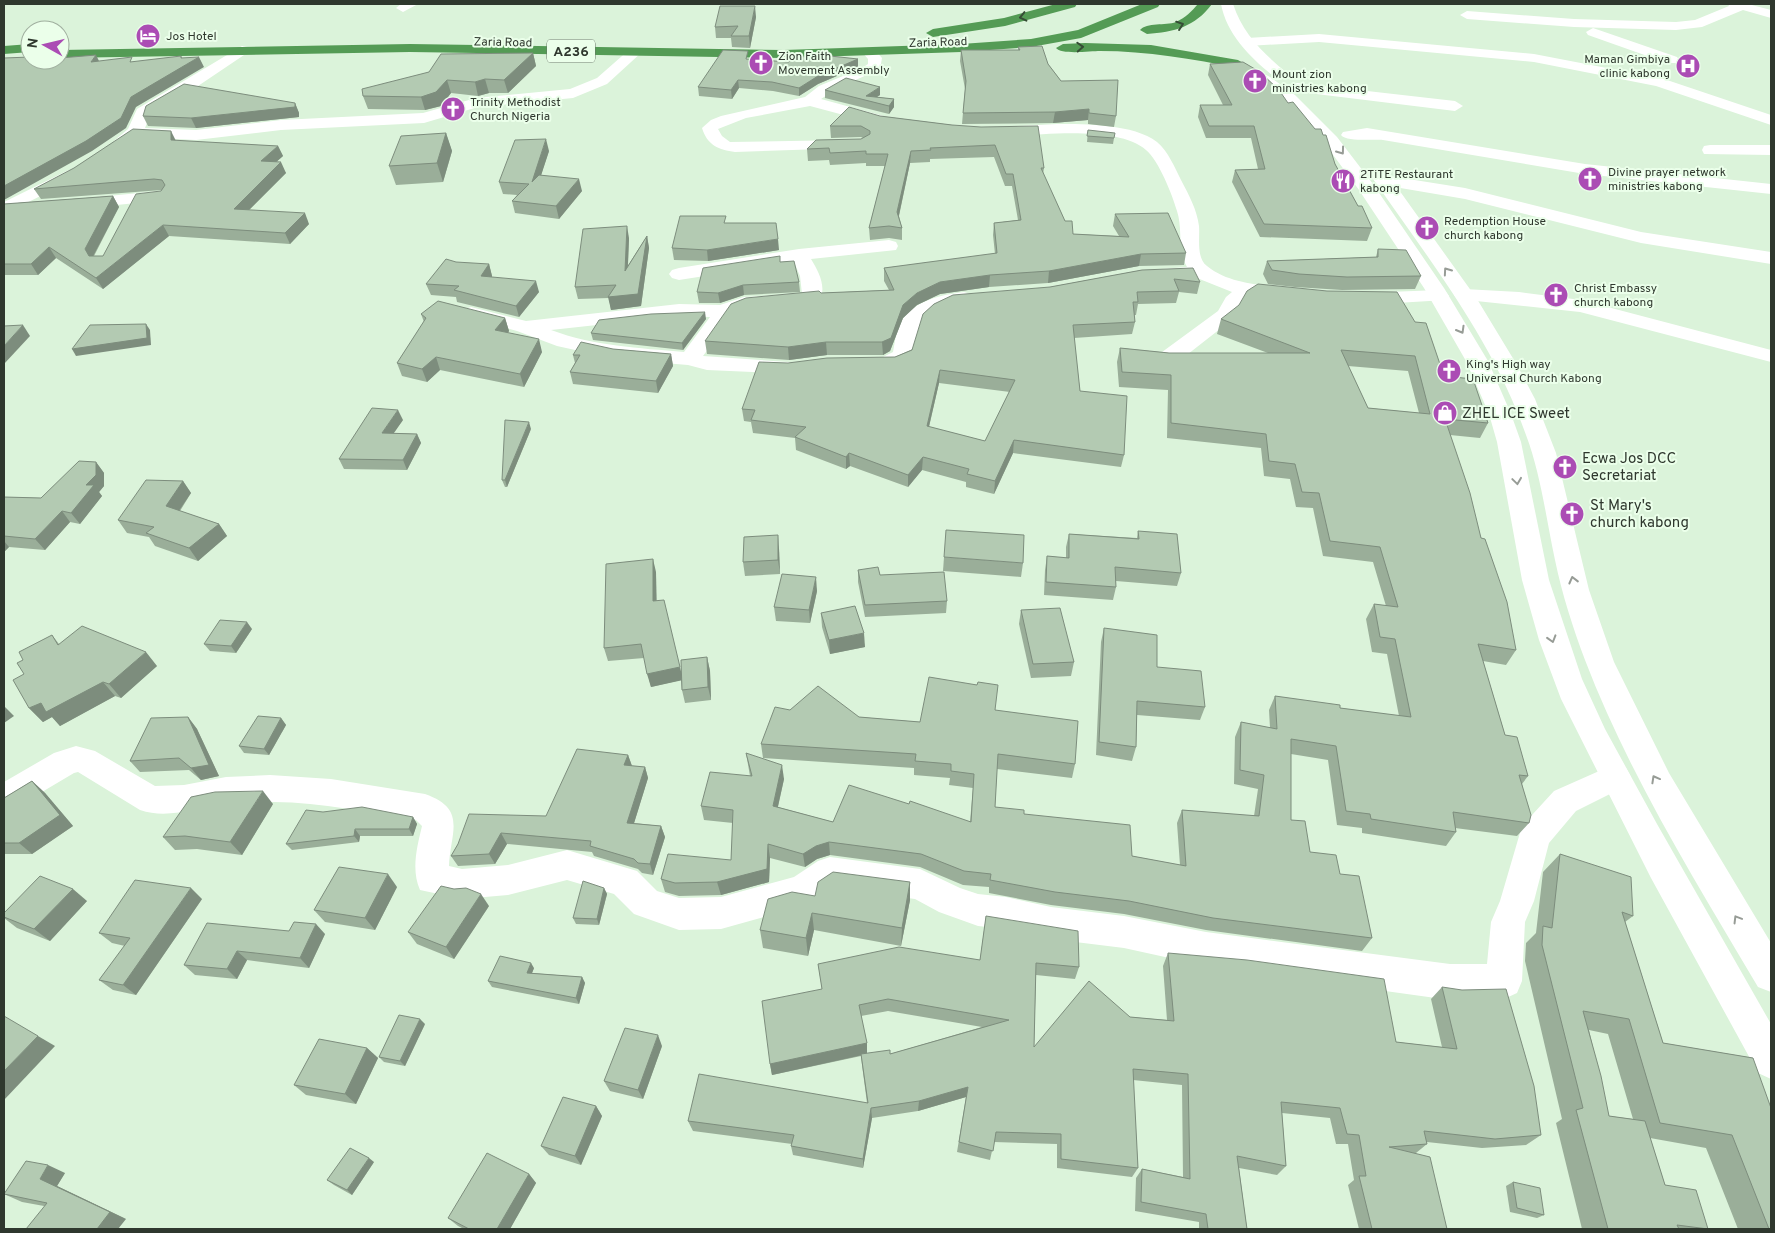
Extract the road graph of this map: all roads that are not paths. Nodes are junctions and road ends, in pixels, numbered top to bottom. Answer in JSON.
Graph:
{"nodes":[{"id":1,"x":1070,"y":4,"type":"edge"},
{"id":2,"x":1132,"y":4,"type":"edge"},
{"id":3,"x":1152,"y":4,"type":"edge"},
{"id":4,"x":1206,"y":4,"type":"edge"},
{"id":5,"x":1227,"y":4,"type":"edge"},
{"id":6,"x":1738,"y":5,"type":"edge"},
{"id":7,"x":1463,"y":9,"type":"edge"},
{"id":8,"x":1100,"y":14,"type":"dead end"},
{"id":9,"x":1771,"y":14,"type":"edge"},
{"id":10,"x":1574,"y":23,"type":"junction"},
{"id":11,"x":1147,"y":30,"type":"junction"},
{"id":12,"x":851,"y":45,"type":"junction"},
{"id":13,"x":70,"y":47,"type":"edge"},
{"id":14,"x":149,"y":48,"type":"junction"},
{"id":15,"x":20,"y":49,"type":"edge"},
{"id":16,"x":4,"y":50,"type":"edge"},
{"id":17,"x":242,"y":50,"type":"junction"},
{"id":18,"x":892,"y":51,"type":"junction"},
{"id":19,"x":635,"y":52,"type":"junction"},
{"id":20,"x":869,"y":52,"type":"junction"},
{"id":21,"x":1481,"y":52,"type":"junction"},
{"id":22,"x":70,"y":53,"type":"edge"},
{"id":23,"x":1243,"y":53,"type":"junction"},
{"id":24,"x":20,"y":55,"type":"edge"},
{"id":25,"x":4,"y":56,"type":"edge"},
{"id":26,"x":1672,"y":60,"type":"dead end"},
{"id":27,"x":1297,"y":88,"type":"junction"},
{"id":28,"x":810,"y":101,"type":"junction"},
{"id":29,"x":1455,"y":106,"type":"dead end"},
{"id":30,"x":1326,"y":113,"type":"dead end"},
{"id":31,"x":1771,"y":120,"type":"edge"},
{"id":32,"x":895,"y":123,"type":"edge"},
{"id":33,"x":135,"y":132,"type":"junction"},
{"id":34,"x":989,"y":132,"type":"edge"},
{"id":35,"x":861,"y":144,"type":"edge"},
{"id":36,"x":1710,"y":150,"type":"dead end"},
{"id":37,"x":1771,"y":150,"type":"edge"},
{"id":38,"x":106,"y":151,"type":"edge"},
{"id":39,"x":86,"y":165,"type":"edge"},
{"id":40,"x":1383,"y":180,"type":"junction"},
{"id":41,"x":1771,"y":189,"type":"edge"},
{"id":42,"x":160,"y":196,"type":"edge"},
{"id":43,"x":134,"y":199,"type":"junction"},
{"id":44,"x":6,"y":206,"type":"edge"},
{"id":45,"x":125,"y":217,"type":"edge"},
{"id":46,"x":889,"y":246,"type":"dead end"},
{"id":47,"x":799,"y":255,"type":"junction"},
{"id":48,"x":1771,"y":258,"type":"edge"},
{"id":49,"x":1203,"y":272,"type":"junction"},
{"id":50,"x":679,"y":274,"type":"dead end"},
{"id":51,"x":1138,"y":274,"type":"edge"},
{"id":52,"x":1249,"y":289,"type":"junction"},
{"id":53,"x":981,"y":296,"type":"edge"},
{"id":54,"x":1452,"y":296,"type":"junction"},
{"id":55,"x":1302,"y":297,"type":"edge"},
{"id":56,"x":1348,"y":300,"type":"edge"},
{"id":57,"x":449,"y":308,"type":"edge"},
{"id":58,"x":722,"y":310,"type":"junction"},
{"id":59,"x":524,"y":327,"type":"junction"},
{"id":60,"x":1771,"y":356,"type":"edge"},
{"id":61,"x":690,"y":359,"type":"junction"},
{"id":62,"x":1166,"y":360,"type":"edge"},
{"id":63,"x":845,"y":363,"type":"edge"},
{"id":64,"x":817,"y":364,"type":"edge"},
{"id":65,"x":1615,"y":777,"type":"junction"},
{"id":66,"x":4,"y":798,"type":"edge"},
{"id":67,"x":1762,"y":946,"type":"edge"},
{"id":68,"x":1771,"y":976,"type":"edge"},
{"id":69,"x":1771,"y":1060,"type":"edge"}],
"edges":[{"from":1,"to":12,"type":"highway","one_way":true},
{"from":2,"to":12,"type":"highway","name":"Zaria Road","number":"A236"},
{"from":3,"to":18,"type":"highway","number":"A236"},
{"from":11,"to":4,"type":"highway","one_way":true},
{"from":5,"to":23,"type":"street"},
{"from":6,"to":9,"type":"street"},
{"from":6,"to":10,"type":"street"},
{"from":7,"to":10,"type":"street"},
{"from":7,"to":21,"type":"street"},
{"from":8,"to":11,"type":"highway"},
{"from":10,"to":26,"type":"street"},
{"from":11,"to":23,"type":"highway"},
{"from":12,"to":14,"type":"highway","name":"Zaria Road","number":"A236"},
{"from":13,"to":14,"type":"highway","name":"Zaria Road","number":"A236"},
{"from":14,"to":17,"type":"highway","number":"A236"},
{"from":14,"to":22,"type":"highway","number":"A236"},
{"from":15,"to":16,"type":"highway"},
{"from":17,"to":19,"type":"highway","number":"A236"},
{"from":17,"to":33,"type":"street"},
{"from":18,"to":20,"type":"highway","number":"A236"},
{"from":18,"to":23,"type":"highway","one_way":true},
{"from":19,"to":20,"type":"highway","number":"A236"},
{"from":19,"to":33,"type":"street"},
{"from":20,"to":28,"type":"street"},
{"from":21,"to":23,"type":"street"},
{"from":21,"to":31,"type":"street"},
{"from":23,"to":27,"type":"street"},
{"from":23,"to":54,"type":"street","one_way":true},
{"from":24,"to":25,"type":"highway"},
{"from":27,"to":29,"type":"street"},
{"from":27,"to":30,"type":"street"},
{"from":28,"to":32,"type":"street"},
{"from":28,"to":35,"type":"street"},
{"from":33,"to":38,"type":"street"},
{"from":34,"to":49,"type":"street"},
{"from":36,"to":37,"type":"street"},
{"from":39,"to":44,"type":"street"},
{"from":40,"to":41,"type":"street"},
{"from":40,"to":48,"type":"street"},
{"from":54,"to":40,"type":"street","one_way":true},
{"from":42,"to":43,"type":"street"},
{"from":43,"to":44,"type":"street"},
{"from":43,"to":45,"type":"street"},
{"from":46,"to":47,"type":"street"},
{"from":47,"to":50,"type":"street"},
{"from":47,"to":58,"type":"street"},
{"from":49,"to":51,"type":"street"},
{"from":49,"to":52,"type":"street"},
{"from":52,"to":55,"type":"street"},
{"from":52,"to":62,"type":"street"},
{"from":53,"to":63,"type":"street"},
{"from":54,"to":56,"type":"street"},
{"from":54,"to":60,"type":"street"},
{"from":54,"to":65,"type":"street","one_way":true},
{"from":67,"to":54,"type":"street","one_way":true},
{"from":57,"to":59,"type":"street"},
{"from":58,"to":59,"type":"street"},
{"from":58,"to":61,"type":"street"},
{"from":59,"to":61,"type":"street"},
{"from":61,"to":64,"type":"street"},
{"from":65,"to":66,"type":"street"},
{"from":65,"to":69,"type":"street"},
{"from":67,"to":68,"type":"street"}]}
